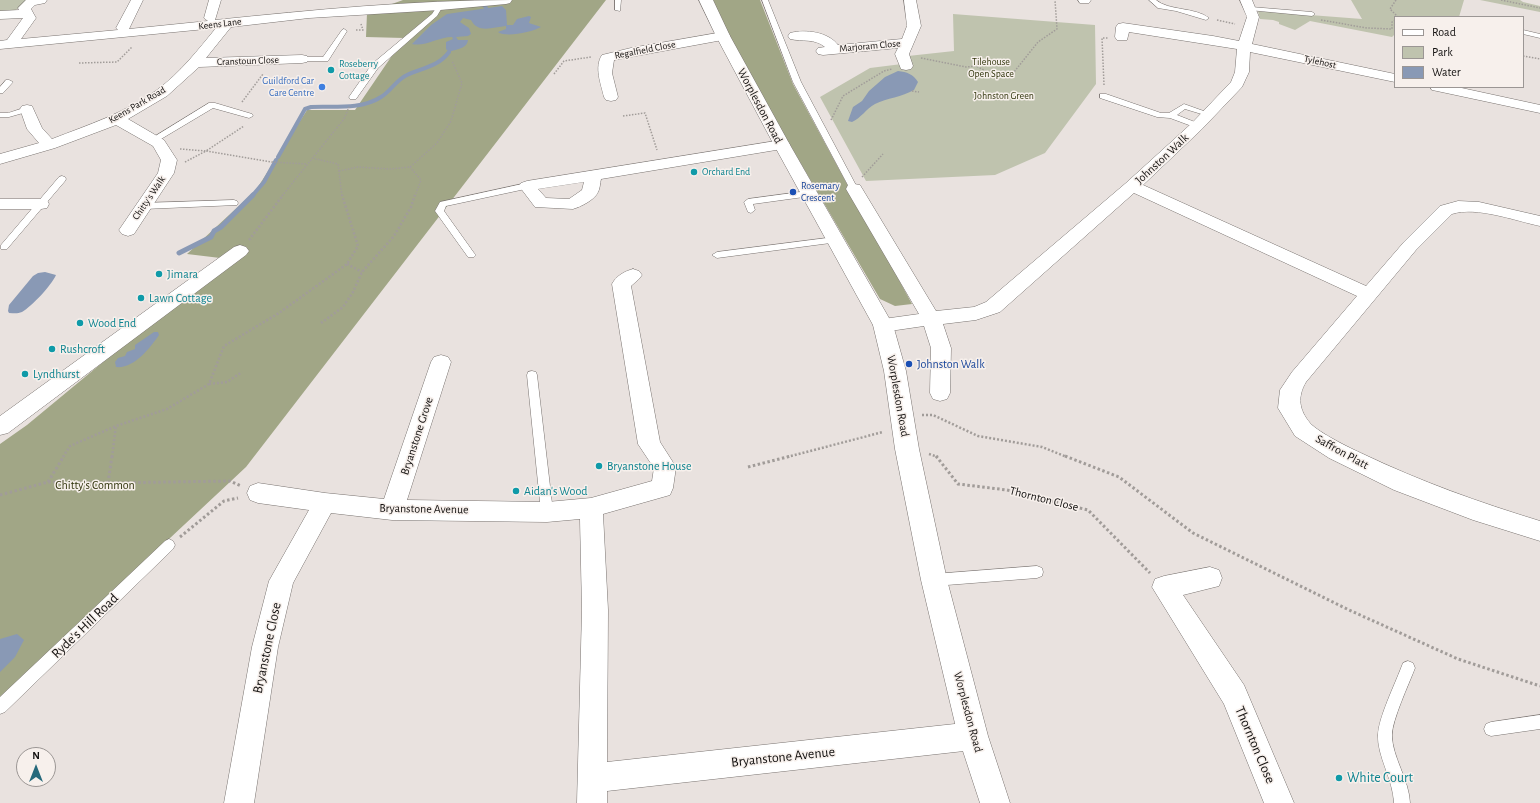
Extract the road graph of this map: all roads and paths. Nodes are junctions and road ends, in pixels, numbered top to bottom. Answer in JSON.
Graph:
{"nodes":[{"id":1,"x":40,"y":0,"type":"edge"},
{"id":2,"x":137,"y":0,"type":"edge"},
{"id":3,"x":215,"y":0,"type":"edge"},
{"id":4,"x":314,"y":0,"type":"edge"},
{"id":5,"x":506,"y":0,"type":"edge"},
{"id":6,"x":618,"y":0,"type":"edge"},
{"id":7,"x":706,"y":0,"type":"edge"},
{"id":8,"x":765,"y":0,"type":"edge"},
{"id":9,"x":910,"y":0,"type":"edge"},
{"id":10,"x":1055,"y":0,"type":"edge"},
{"id":11,"x":1152,"y":0,"type":"edge"},
{"id":12,"x":1396,"y":0,"type":"edge"},
{"id":13,"x":1501,"y":0,"type":"edge"},
{"id":14,"x":1249,"y":4,"type":"edge"},
{"id":15,"x":440,"y":6,"type":"junction"},
{"id":16,"x":1540,"y":8,"type":"edge"},
{"id":17,"x":618,"y":10,"type":"dead end"},
{"id":18,"x":27,"y":13,"type":"junction"},
{"id":19,"x":310,"y":14,"type":"junction"},
{"id":20,"x":1312,"y":14,"type":"joint"},
{"id":21,"x":0,"y":15,"type":"edge"},
{"id":22,"x":1397,"y":16,"type":"edge"},
{"id":23,"x":210,"y":18,"type":"dead end"},
{"id":24,"x":1206,"y":18,"type":"joint"},
{"id":25,"x":1394,"y":21,"type":"edge"},
{"id":26,"x":226,"y":24,"type":"junction"},
{"id":27,"x":1250,"y":27,"type":"junction"},
{"id":28,"x":123,"y":28,"type":"dead end"},
{"id":29,"x":344,"y":31,"type":"dead end"},
{"id":30,"x":146,"y":32,"type":"junction"},
{"id":31,"x":1524,"y":32,"type":"edge"},
{"id":32,"x":723,"y":36,"type":"junction"},
{"id":33,"x":795,"y":36,"type":"dead end"},
{"id":34,"x":1540,"y":36,"type":"edge"},
{"id":35,"x":1122,"y":37,"type":"joint"},
{"id":36,"x":6,"y":45,"type":"edge"},
{"id":37,"x":1244,"y":47,"type":"junction"},
{"id":38,"x":905,"y":54,"type":"junction"},
{"id":39,"x":1524,"y":56,"type":"edge"},
{"id":40,"x":607,"y":58,"type":"junction"},
{"id":41,"x":302,"y":59,"type":"joint"},
{"id":42,"x":1540,"y":59,"type":"edge"},
{"id":43,"x":272,"y":60,"type":"junction"},
{"id":44,"x":452,"y":61,"type":"dead end"},
{"id":45,"x":79,"y":63,"type":"dead end"},
{"id":46,"x":195,"y":63,"type":"junction"},
{"id":47,"x":554,"y":74,"type":"dead end"},
{"id":48,"x":1394,"y":78,"type":"edge"},
{"id":49,"x":9,"y":82,"type":"dead end"},
{"id":50,"x":1442,"y":88,"type":"edge"},
{"id":51,"x":1515,"y":88,"type":"edge"},
{"id":52,"x":0,"y":91,"type":"edge"},
{"id":53,"x":912,"y":91,"type":"dead end"},
{"id":54,"x":919,"y":92,"type":"dead end"},
{"id":55,"x":1103,"y":96,"type":"joint"},
{"id":56,"x":353,"y":97,"type":"dead end"},
{"id":57,"x":611,"y":97,"type":"dead end"},
{"id":58,"x":1518,"y":104,"type":"junction"},
{"id":59,"x":348,"y":108,"type":"dead end"},
{"id":60,"x":27,"y":109,"type":"joint"},
{"id":61,"x":1540,"y":109,"type":"edge"},
{"id":62,"x":235,"y":112,"type":"junction"},
{"id":63,"x":0,"y":115,"type":"edge"},
{"id":64,"x":623,"y":116,"type":"dead end"},
{"id":65,"x":1171,"y":116,"type":"junction"},
{"id":66,"x":117,"y":119,"type":"junction"},
{"id":67,"x":249,"y":120,"type":"joint"},
{"id":68,"x":1202,"y":120,"type":"junction"},
{"id":69,"x":824,"y":133,"type":"junction"},
{"id":70,"x":153,"y":140,"type":"junction"},
{"id":71,"x":49,"y":145,"type":"junction"},
{"id":72,"x":782,"y":145,"type":"junction"},
{"id":73,"x":206,"y":151,"type":"junction"},
{"id":74,"x":884,"y":154,"type":"dead end"},
{"id":75,"x":0,"y":158,"type":"edge"},
{"id":76,"x":312,"y":158,"type":"junction"},
{"id":77,"x":307,"y":164,"type":"junction"},
{"id":78,"x":662,"y":164,"type":"junction"},
{"id":79,"x":410,"y":167,"type":"junction"},
{"id":80,"x":339,"y":171,"type":"junction"},
{"id":81,"x":166,"y":173,"type":"junction"},
{"id":82,"x":594,"y":176,"type":"junction"},
{"id":83,"x":62,"y":179,"type":"dead end"},
{"id":84,"x":527,"y":186,"type":"junction"},
{"id":85,"x":1132,"y":186,"type":"junction"},
{"id":86,"x":854,"y":188,"type":"junction"},
{"id":87,"x":808,"y":194,"type":"junction"},
{"id":88,"x":234,"y":203,"type":"dead end"},
{"id":89,"x":0,"y":204,"type":"edge"},
{"id":90,"x":41,"y":204,"type":"junction"},
{"id":91,"x":144,"y":206,"type":"junction"},
{"id":92,"x":751,"y":210,"type":"dead end"},
{"id":93,"x":1540,"y":221,"type":"edge"},
{"id":94,"x":128,"y":230,"type":"dead end"},
{"id":95,"x":835,"y":240,"type":"junction"},
{"id":96,"x":4,"y":247,"type":"dead end"},
{"id":97,"x":240,"y":252,"type":"joint"},
{"id":98,"x":471,"y":255,"type":"dead end"},
{"id":99,"x":717,"y":255,"type":"dead end"},
{"id":100,"x":347,"y":264,"type":"junction"},
{"id":101,"x":362,"y":272,"type":"junction"},
{"id":102,"x":633,"y":275,"type":"dead end"},
{"id":103,"x":1370,"y":295,"type":"junction"},
{"id":104,"x":932,"y":320,"type":"junction"},
{"id":105,"x":321,"y":323,"type":"dead end"},
{"id":106,"x":883,"y":325,"type":"junction"},
{"id":107,"x":441,"y":362,"type":"dead end"},
{"id":108,"x":242,"y":372,"type":"dead end"},
{"id":109,"x":532,"y":375,"type":"dead end"},
{"id":110,"x":209,"y":384,"type":"junction"},
{"id":111,"x":940,"y":393,"type":"dead end"},
{"id":112,"x":903,"y":421,"type":"junction"},
{"id":113,"x":0,"y":426,"type":"edge"},
{"id":114,"x":116,"y":426,"type":"junction"},
{"id":115,"x":907,"y":449,"type":"junction"},
{"id":116,"x":748,"y":466,"type":"dead end"},
{"id":117,"x":48,"y":482,"type":"junction"},
{"id":118,"x":108,"y":483,"type":"junction"},
{"id":119,"x":258,"y":493,"type":"junction"},
{"id":120,"x":0,"y":495,"type":"edge"},
{"id":121,"x":325,"y":503,"type":"junction"},
{"id":122,"x":591,"y":508,"type":"junction"},
{"id":123,"x":392,"y":510,"type":"junction"},
{"id":124,"x":547,"y":512,"type":"junction"},
{"id":125,"x":1540,"y":531,"type":"edge"},
{"id":126,"x":169,"y":545,"type":"joint"},
{"id":127,"x":1037,"y":572,"type":"dead end"},
{"id":128,"x":1210,"y":578,"type":"dead end"},
{"id":129,"x":934,"y":580,"type":"junction"},
{"id":130,"x":1164,"y":587,"type":"junction"},
{"id":131,"x":1408,"y":668,"type":"dead end"},
{"id":132,"x":1540,"y":686,"type":"edge"},
{"id":133,"x":0,"y":707,"type":"edge"},
{"id":134,"x":1540,"y":722,"type":"edge"},
{"id":135,"x":1491,"y":729,"type":"dead end"},
{"id":136,"x":973,"y":736,"type":"junction"},
{"id":137,"x":592,"y":791,"type":"edge"},
{"id":138,"x":239,"y":803,"type":"edge"},
{"id":139,"x":995,"y":803,"type":"edge"},
{"id":140,"x":1279,"y":803,"type":"edge"},
{"id":141,"x":1402,"y":803,"type":"edge"}],
"edges":[{"from":1,"to":18,"type":"street"},
{"from":2,"to":28,"type":"street"},
{"from":3,"to":23,"type":"street"},
{"from":4,"to":19,"type":"street"},
{"from":5,"to":15,"type":"street","name":"Keens Lane"},
{"from":6,"to":17,"type":"lane"},
{"from":7,"to":32,"type":"main road","name":"Worplesdon Road"},
{"from":8,"to":69,"type":"lane"},
{"from":9,"to":38,"type":"street"},
{"from":10,"to":38,"type":"path"},
{"from":11,"to":24,"type":"lane"},
{"from":12,"to":22,"type":"path"},
{"from":13,"to":16,"type":"path"},
{"from":14,"to":20,"type":"lane"},
{"from":14,"to":27,"type":"street","name":"Johnston Walk"},
{"from":15,"to":19,"type":"street","name":"Keens Lane"},
{"from":15,"to":56,"type":"lane"},
{"from":18,"to":21,"type":"street"},
{"from":18,"to":36,"type":"street"},
{"from":19,"to":26,"type":"street","name":"Keens Lane"},
{"from":20,"to":25,"type":"path"},
{"from":24,"to":27,"type":"path"},
{"from":26,"to":30,"type":"street","name":"Keens Lane"},
{"from":26,"to":46,"type":"street","name":"Keens Park Road"},
{"from":27,"to":37,"type":"street","name":"Johnston Walk"},
{"from":29,"to":41,"type":"lane"},
{"from":30,"to":36,"type":"street","name":"Keens Lane"},
{"from":30,"to":45,"type":"path"},
{"from":31,"to":34,"type":"lane"},
{"from":32,"to":40,"type":"street","name":"Regalfield Close"},
{"from":32,"to":72,"type":"main road","name":"Worplesdon Road"},
{"from":33,"to":38,"type":"street","name":"Marjoram Close"},
{"from":35,"to":37,"type":"street"},
{"from":35,"to":55,"type":"path"},
{"from":37,"to":48,"type":"street","name":"Tylehost"},
{"from":37,"to":68,"type":"street","name":"Johnston Walk"},
{"from":38,"to":69,"type":"path"},
{"from":39,"to":42,"type":"path"},
{"from":40,"to":47,"type":"path"},
{"from":40,"to":57,"type":"street","name":"Regalfield Close"},
{"from":41,"to":43,"type":"street","name":"Cranstoun Close"},
{"from":43,"to":46,"type":"street","name":"Cranstoun Close"},
{"from":43,"to":62,"type":"path"},
{"from":44,"to":79,"type":"path"},
{"from":46,"to":66,"type":"street","name":"Keens Park Road"},
{"from":49,"to":52,"type":"lane"},
{"from":50,"to":58,"type":"street"},
{"from":51,"to":58,"type":"street"},
{"from":53,"to":54,"type":"path"},
{"from":55,"to":65,"type":"lane"},
{"from":58,"to":61,"type":"street"},
{"from":59,"to":76,"type":"path"},
{"from":60,"to":63,"type":"lane"},
{"from":60,"to":71,"type":"street"},
{"from":62,"to":67,"type":"lane"},
{"from":62,"to":70,"type":"lane"},
{"from":64,"to":78,"type":"path"},
{"from":65,"to":68,"type":"lane"},
{"from":65,"to":68,"type":"lane"},
{"from":66,"to":70,"type":"street","name":"Chitty's Walk"},
{"from":66,"to":71,"type":"street","name":"Keens Park Road"},
{"from":67,"to":73,"type":"path"},
{"from":68,"to":85,"type":"street","name":"Johnston Walk"},
{"from":69,"to":86,"type":"lane"},
{"from":70,"to":81,"type":"street","name":"Chitty's Walk"},
{"from":71,"to":75,"type":"street","name":"Keens Park Road"},
{"from":72,"to":78,"type":"street"},
{"from":72,"to":87,"type":"main road","name":"Worplesdon Road"},
{"from":73,"to":77,"type":"path"},
{"from":73,"to":81,"type":"path"},
{"from":74,"to":86,"type":"path"},
{"from":76,"to":77,"type":"path"},
{"from":76,"to":80,"type":"path"},
{"from":77,"to":97,"type":"path"},
{"from":78,"to":82,"type":"street"},
{"from":79,"to":80,"type":"path"},
{"from":79,"to":101,"type":"path"},
{"from":80,"to":100,"type":"path"},
{"from":81,"to":91,"type":"street","name":"Chitty's Walk"},
{"from":82,"to":84,"type":"street"},
{"from":82,"to":84,"type":"street"},
{"from":83,"to":90,"type":"lane"},
{"from":84,"to":98,"type":"lane"},
{"from":85,"to":103,"type":"street"},
{"from":85,"to":104,"type":"street","name":"Johnston Walk"},
{"from":86,"to":104,"type":"street"},
{"from":87,"to":92,"type":"lane"},
{"from":87,"to":95,"type":"main road","name":"Worplesdon Road"},
{"from":88,"to":91,"type":"lane"},
{"from":89,"to":90,"type":"street"},
{"from":90,"to":96,"type":"lane"},
{"from":91,"to":94,"type":"street","name":"Chitty's Walk"},
{"from":93,"to":103,"type":"street","name":"Saffron Platt"},
{"from":95,"to":99,"type":"lane"},
{"from":95,"to":106,"type":"main road","name":"Worplesdon Road"},
{"from":97,"to":113,"type":"street"},
{"from":100,"to":101,"type":"path"},
{"from":100,"to":110,"type":"path"},
{"from":101,"to":105,"type":"path"},
{"from":102,"to":122,"type":"street","name":"Bryanstone Avenue"},
{"from":103,"to":125,"type":"street","name":"Saffron Platt"},
{"from":104,"to":106,"type":"street","name":"Johnston Walk"},
{"from":104,"to":111,"type":"street"},
{"from":106,"to":112,"type":"main road","name":"Worplesdon Road"},
{"from":107,"to":123,"type":"street","name":"Bryanstone Grove"},
{"from":108,"to":110,"type":"path"},
{"from":109,"to":124,"type":"lane"},
{"from":110,"to":114,"type":"path"},
{"from":112,"to":115,"type":"main road","name":"Worplesdon Road"},
{"from":112,"to":116,"type":"path"},
{"from":112,"to":132,"type":"path"},
{"from":114,"to":117,"type":"path"},
{"from":114,"to":118,"type":"path"},
{"from":115,"to":129,"type":"main road","name":"Worplesdon Road"},
{"from":115,"to":130,"type":"path","name":"Thornton Close"},
{"from":117,"to":118,"type":"path"},
{"from":117,"to":120,"type":"path"},
{"from":118,"to":119,"type":"path"},
{"from":119,"to":121,"type":"street","name":"Bryanstone Avenue"},
{"from":119,"to":126,"type":"path"},
{"from":121,"to":123,"type":"street","name":"Bryanstone Avenue"},
{"from":121,"to":138,"type":"street","name":"Bryanstone Close"},
{"from":122,"to":124,"type":"street","name":"Bryanstone Avenue"},
{"from":122,"to":137,"type":"street","name":"Bryanstone Avenue"},
{"from":123,"to":124,"type":"street","name":"Bryanstone Avenue"},
{"from":126,"to":133,"type":"lane","name":"Ryde's Hill Road"},
{"from":127,"to":129,"type":"lane"},
{"from":128,"to":130,"type":"street"},
{"from":129,"to":136,"type":"main road","name":"Worplesdon Road"},
{"from":130,"to":140,"type":"street","name":"Thornton Close"},
{"from":131,"to":141,"type":"lane"},
{"from":134,"to":135,"type":"lane"},
{"from":136,"to":137,"type":"street","name":"Bryanstone Avenue"},
{"from":136,"to":139,"type":"main road","name":"Worplesdon Road"}]}
